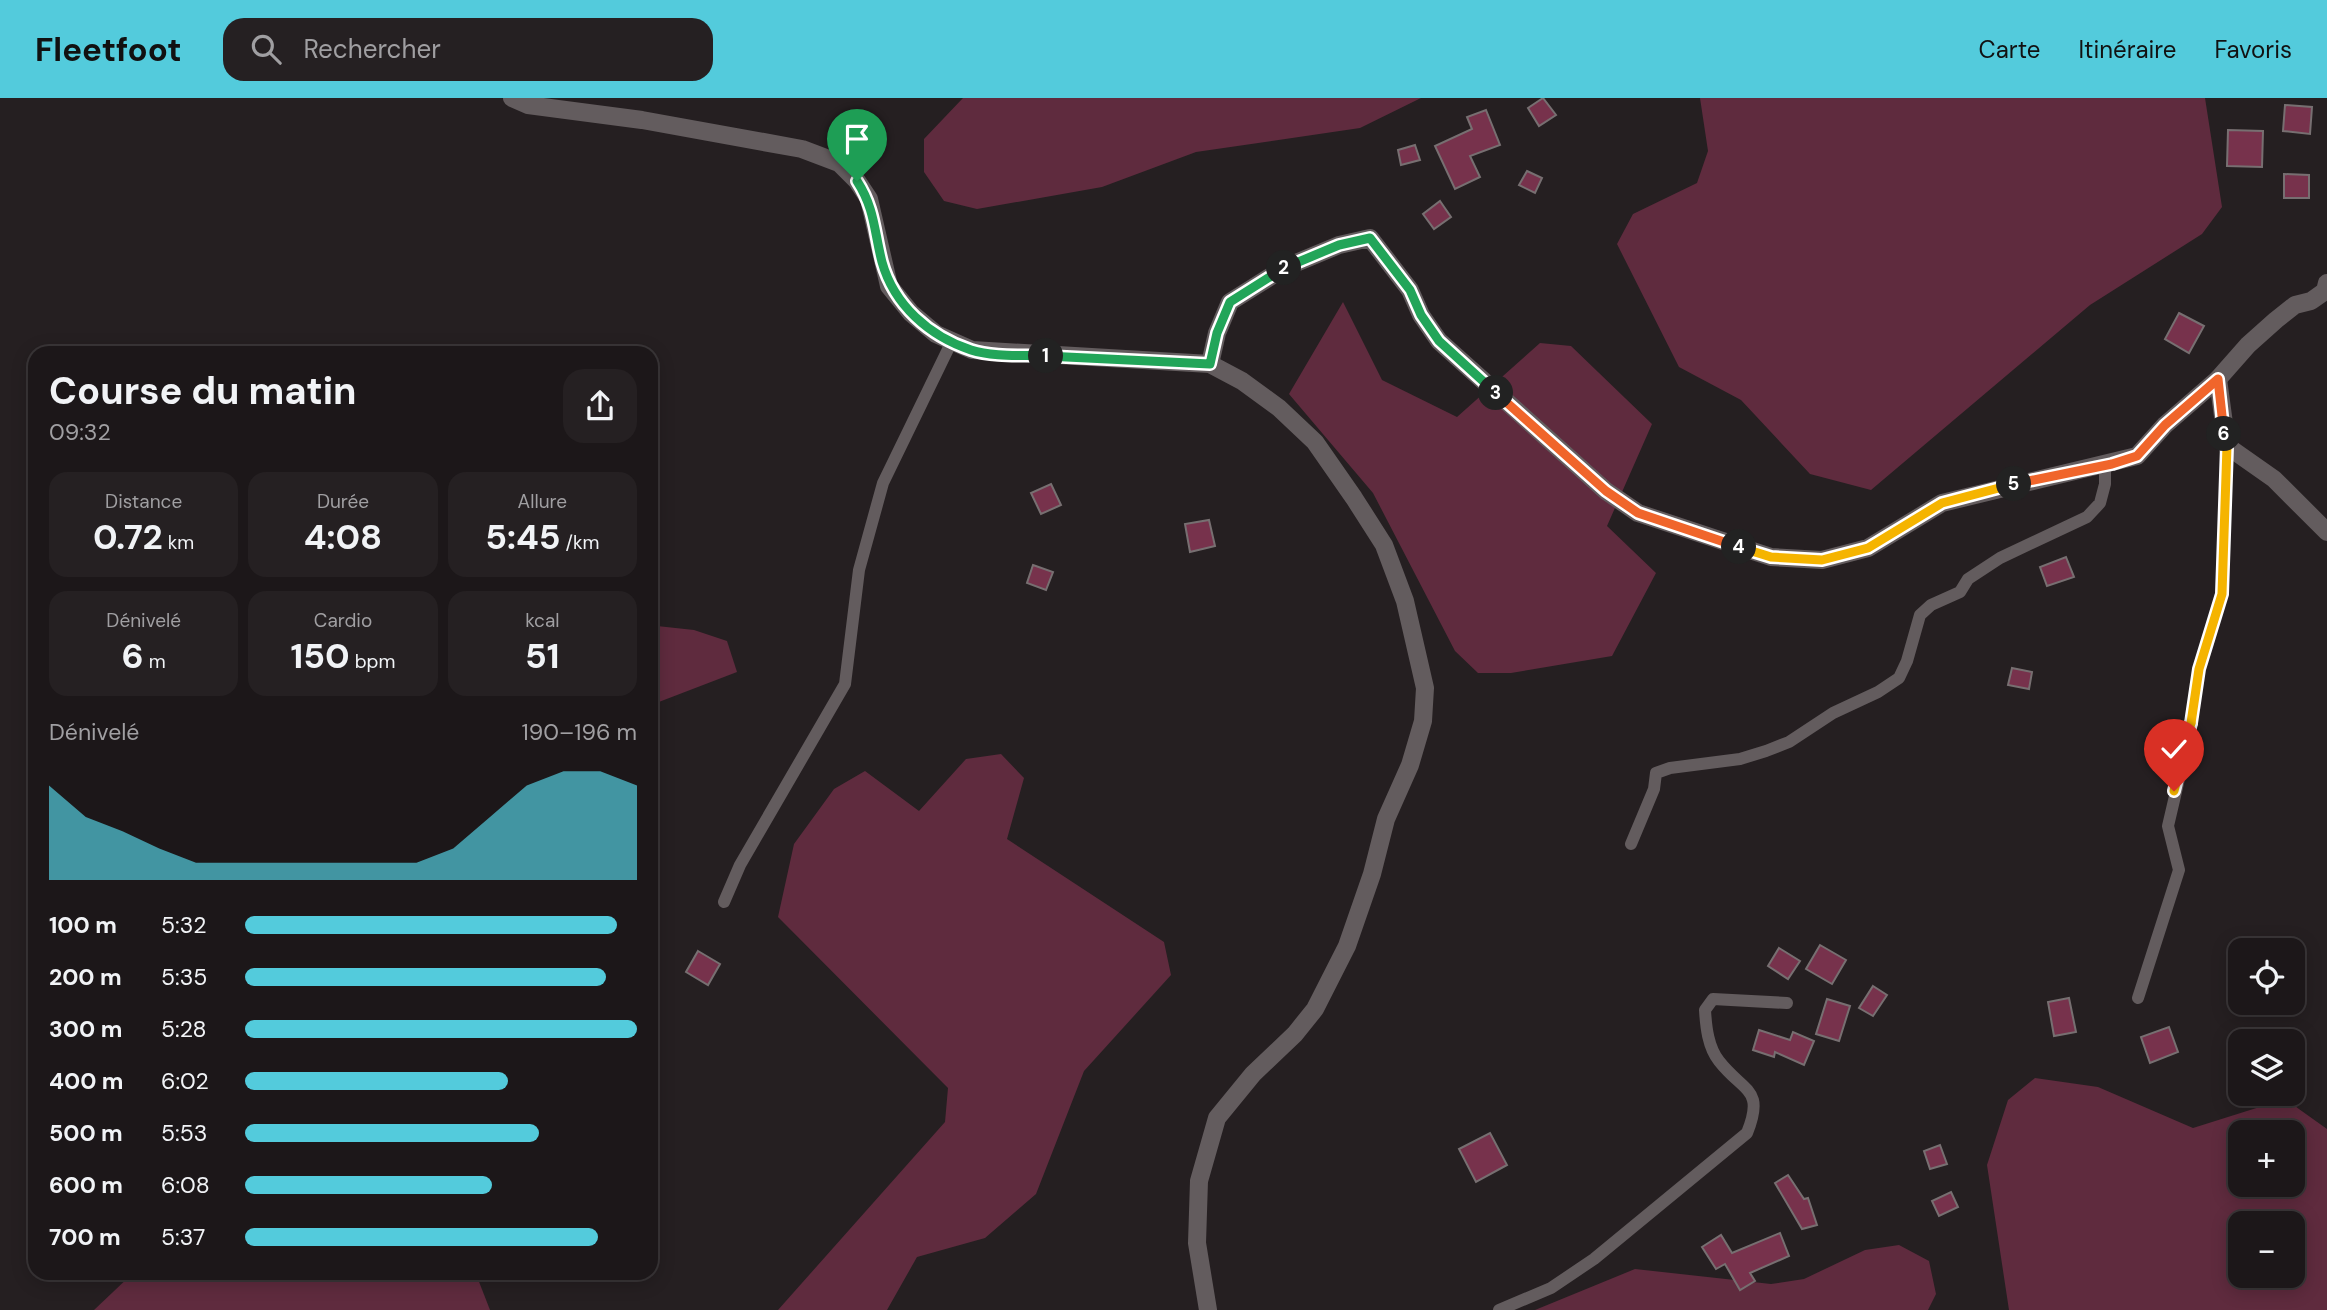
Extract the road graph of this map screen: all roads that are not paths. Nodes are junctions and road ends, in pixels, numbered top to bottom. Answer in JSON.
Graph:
{"nodes":[{"id":1,"x":512,"y":98,"type":"edge"},
{"id":2,"x":2327,"y":283,"type":"edge"},
{"id":3,"x":952,"y":341,"type":"junction"},
{"id":4,"x":1210,"y":364,"type":"junction"},
{"id":5,"x":2218,"y":379,"type":"junction"},
{"id":6,"x":2227,"y":446,"type":"junction"},
{"id":7,"x":2105,"y":465,"type":"junction"},
{"id":8,"x":2327,"y":532,"type":"edge"},
{"id":9,"x":1631,"y":844,"type":"dead end"},
{"id":10,"x":724,"y":902,"type":"dead end"},
{"id":11,"x":2138,"y":998,"type":"dead end"},
{"id":12,"x":1787,"y":1003,"type":"dead end"},
{"id":13,"x":1208,"y":1310,"type":"edge"},
{"id":14,"x":1499,"y":1310,"type":"edge"}],
"edges":[{"from":1,"to":3,"type":"street"},
{"from":2,"to":5,"type":"street"},
{"from":3,"to":4,"type":"street"},
{"from":3,"to":10,"type":"lane"},
{"from":4,"to":7,"type":"street"},
{"from":4,"to":13,"type":"street"},
{"from":5,"to":6,"type":"street"},
{"from":5,"to":7,"type":"street"},
{"from":6,"to":8,"type":"street"},
{"from":6,"to":11,"type":"lane"},
{"from":7,"to":9,"type":"lane"},
{"from":12,"to":14,"type":"lane"}]}
